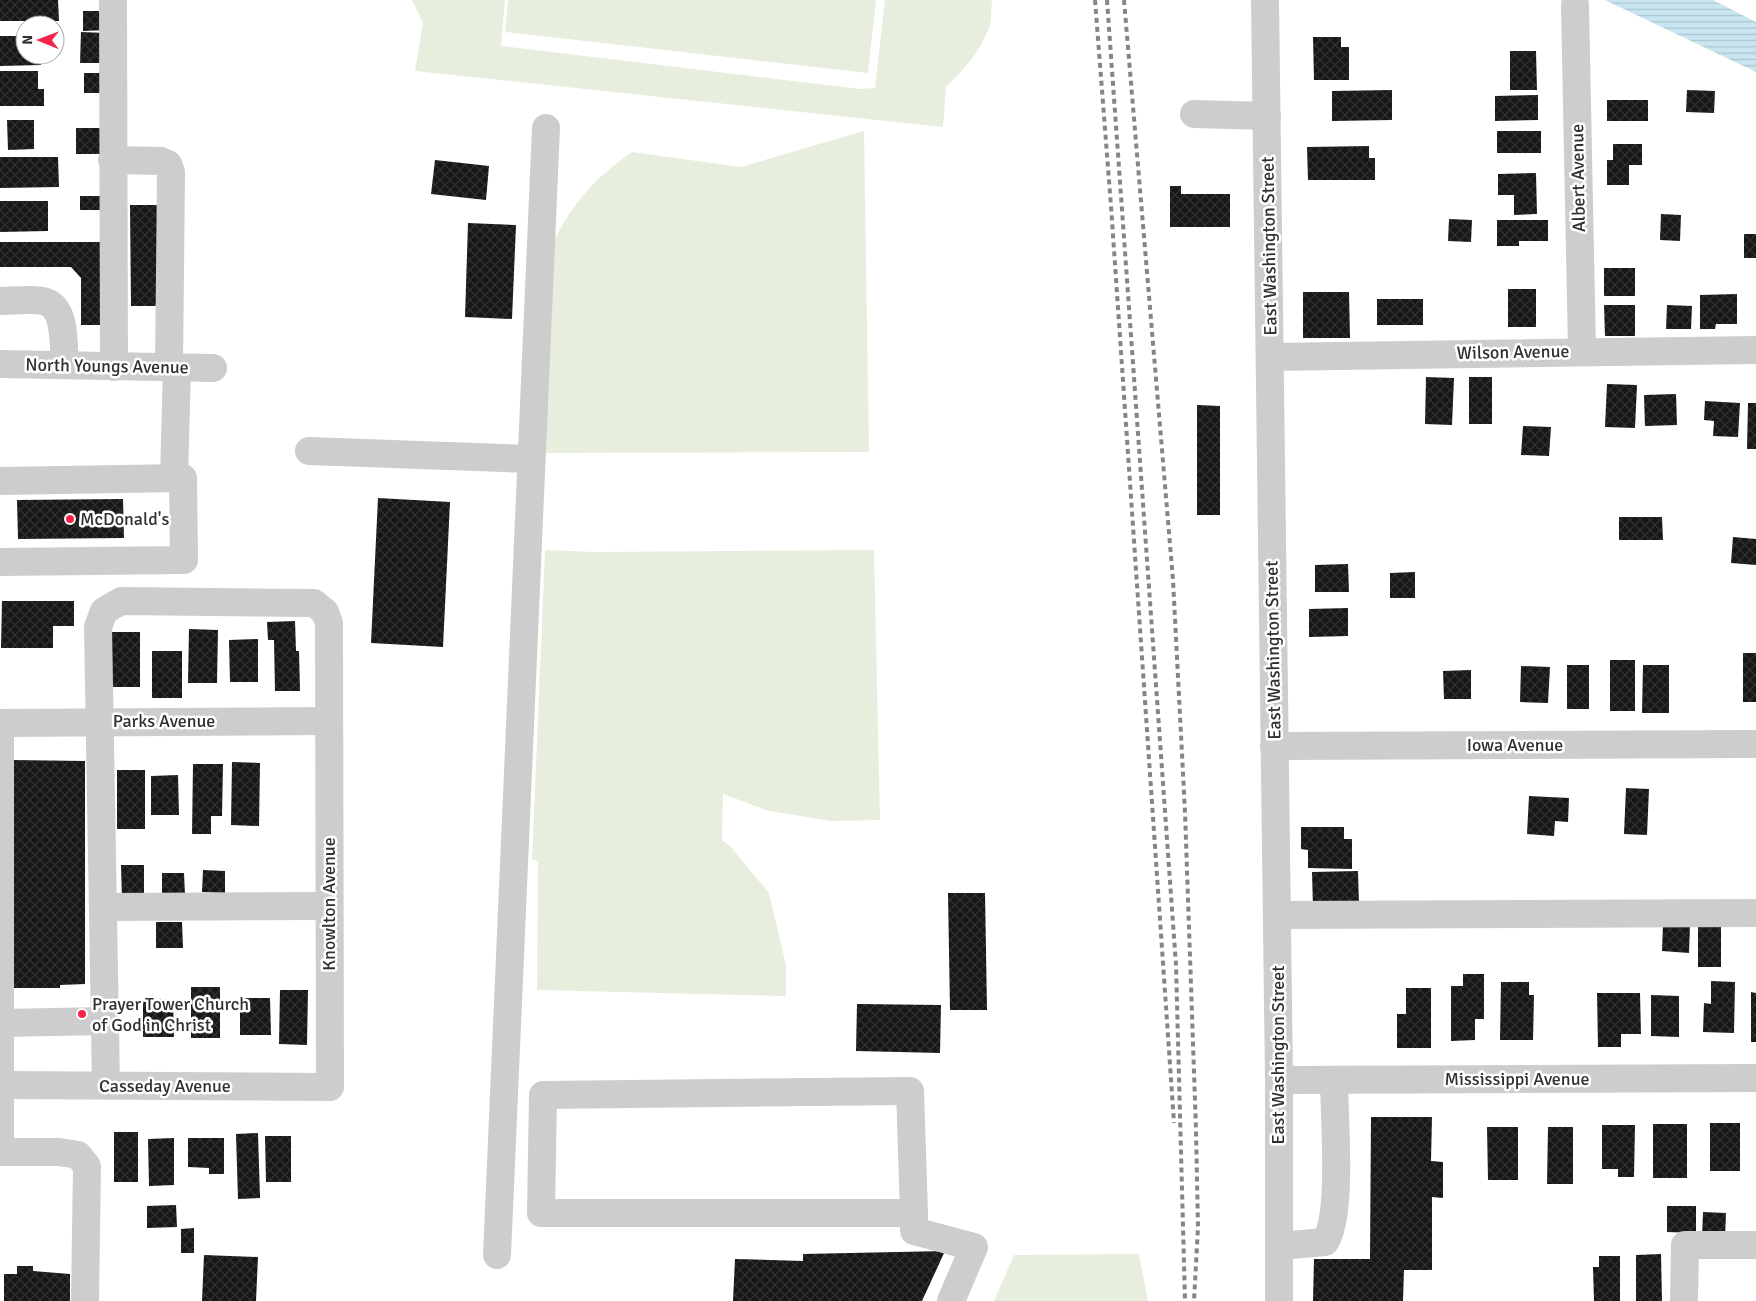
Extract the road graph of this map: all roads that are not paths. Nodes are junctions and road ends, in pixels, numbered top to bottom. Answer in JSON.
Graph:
{"nodes":[{"id":1,"x":113,"y":0,"type":"edge"},
{"id":2,"x":1265,"y":0,"type":"edge"},
{"id":3,"x":1575,"y":5,"type":"dead end"},
{"id":4,"x":1194,"y":114,"type":"dead end"},
{"id":5,"x":1267,"y":116,"type":"junction"},
{"id":6,"x":546,"y":128,"type":"dead end"},
{"id":7,"x":112,"y":160,"type":"junction"},
{"id":8,"x":0,"y":301,"type":"edge"},
{"id":9,"x":1756,"y":350,"type":"edge"},
{"id":10,"x":1582,"y":351,"type":"junction"},
{"id":11,"x":1270,"y":357,"type":"junction"},
{"id":12,"x":0,"y":364,"type":"edge"},
{"id":13,"x":65,"y":365,"type":"junction"},
{"id":14,"x":114,"y":367,"type":"junction"},
{"id":15,"x":173,"y":368,"type":"junction"},
{"id":16,"x":213,"y":368,"type":"dead end"},
{"id":17,"x":309,"y":451,"type":"dead end"},
{"id":18,"x":530,"y":459,"type":"junction"},
{"id":19,"x":174,"y":478,"type":"junction"},
{"id":20,"x":0,"y":481,"type":"edge"},
{"id":21,"x":0,"y":562,"type":"edge"},
{"id":22,"x":100,"y":721,"type":"junction"},
{"id":23,"x":329,"y":721,"type":"junction"},
{"id":24,"x":0,"y":723,"type":"edge"},
{"id":25,"x":1756,"y":744,"type":"edge"},
{"id":26,"x":1274,"y":746,"type":"junction"},
{"id":27,"x":329,"y":906,"type":"junction"},
{"id":28,"x":104,"y":907,"type":"junction"},
{"id":29,"x":1756,"y":913,"type":"edge"},
{"id":30,"x":1277,"y":915,"type":"junction"},
{"id":31,"x":105,"y":1021,"type":"junction"},
{"id":32,"x":1,"y":1023,"type":"edge"},
{"id":33,"x":1756,"y":1078,"type":"edge"},
{"id":34,"x":1278,"y":1080,"type":"junction"},
{"id":35,"x":1334,"y":1080,"type":"junction"},
{"id":36,"x":1,"y":1085,"type":"edge"},
{"id":37,"x":106,"y":1086,"type":"junction"},
{"id":38,"x":330,"y":1087,"type":"joint"},
{"id":39,"x":0,"y":1147,"type":"edge"},
{"id":40,"x":0,"y":1152,"type":"edge"},
{"id":41,"x":914,"y":1213,"type":"junction"},
{"id":42,"x":1756,"y":1245,"type":"edge"},
{"id":43,"x":1279,"y":1246,"type":"junction"},
{"id":44,"x":497,"y":1255,"type":"dead end"},
{"id":45,"x":85,"y":1301,"type":"edge"},
{"id":46,"x":951,"y":1301,"type":"edge"},
{"id":47,"x":1279,"y":1301,"type":"edge"},
{"id":48,"x":1684,"y":1301,"type":"edge"}],
"edges":[{"from":1,"to":7,"type":"street"},
{"from":2,"to":5,"type":"street","name":"East Washington Street"},
{"from":3,"to":10,"type":"street","name":"Albert Avenue"},
{"from":4,"to":5,"type":"street"},
{"from":5,"to":11,"type":"street","name":"East Washington Street"},
{"from":6,"to":18,"type":"street"},
{"from":7,"to":14,"type":"street"},
{"from":7,"to":15,"type":"street"},
{"from":8,"to":13,"type":"street"},
{"from":9,"to":10,"type":"street","name":"Wilson Avenue"},
{"from":10,"to":11,"type":"street","name":"Wilson Avenue"},
{"from":11,"to":26,"type":"street","name":"East Washington Street"},
{"from":12,"to":13,"type":"street","name":"North Youngs Avenue"},
{"from":13,"to":14,"type":"street","name":"North Youngs Avenue"},
{"from":14,"to":15,"type":"street","name":"North Youngs Avenue"},
{"from":15,"to":16,"type":"street","name":"North Youngs Avenue"},
{"from":15,"to":19,"type":"street"},
{"from":17,"to":18,"type":"street"},
{"from":18,"to":44,"type":"street"},
{"from":19,"to":20,"type":"street"},
{"from":19,"to":21,"type":"street"},
{"from":22,"to":23,"type":"street","name":"Parks Avenue"},
{"from":22,"to":23,"type":"street","name":"Knowlton Avenue"},
{"from":22,"to":24,"type":"street","name":"Parks Avenue"},
{"from":22,"to":28,"type":"street"},
{"from":23,"to":27,"type":"street","name":"Knowlton Avenue"},
{"from":24,"to":32,"type":"street"},
{"from":25,"to":26,"type":"street","name":"Iowa Avenue"},
{"from":26,"to":30,"type":"street","name":"East Washington Street"},
{"from":27,"to":28,"type":"street"},
{"from":27,"to":38,"type":"street","name":"Knowlton Avenue"},
{"from":28,"to":31,"type":"street"},
{"from":29,"to":30,"type":"street"},
{"from":30,"to":34,"type":"street","name":"East Washington Street"},
{"from":31,"to":32,"type":"street"},
{"from":31,"to":37,"type":"street"},
{"from":32,"to":36,"type":"street"},
{"from":33,"to":35,"type":"street","name":"Mississippi Avenue"},
{"from":34,"to":35,"type":"street","name":"Mississippi Avenue"},
{"from":34,"to":43,"type":"street","name":"East Washington Street"},
{"from":35,"to":43,"type":"street"},
{"from":36,"to":37,"type":"street","name":"Casseday Avenue"},
{"from":36,"to":39,"type":"street"},
{"from":37,"to":38,"type":"street","name":"Casseday Avenue"},
{"from":40,"to":45,"type":"street"},
{"from":41,"to":41,"type":"street"},
{"from":41,"to":46,"type":"street"},
{"from":42,"to":48,"type":"street"},
{"from":43,"to":47,"type":"street","name":"East Washington Street"}]}
